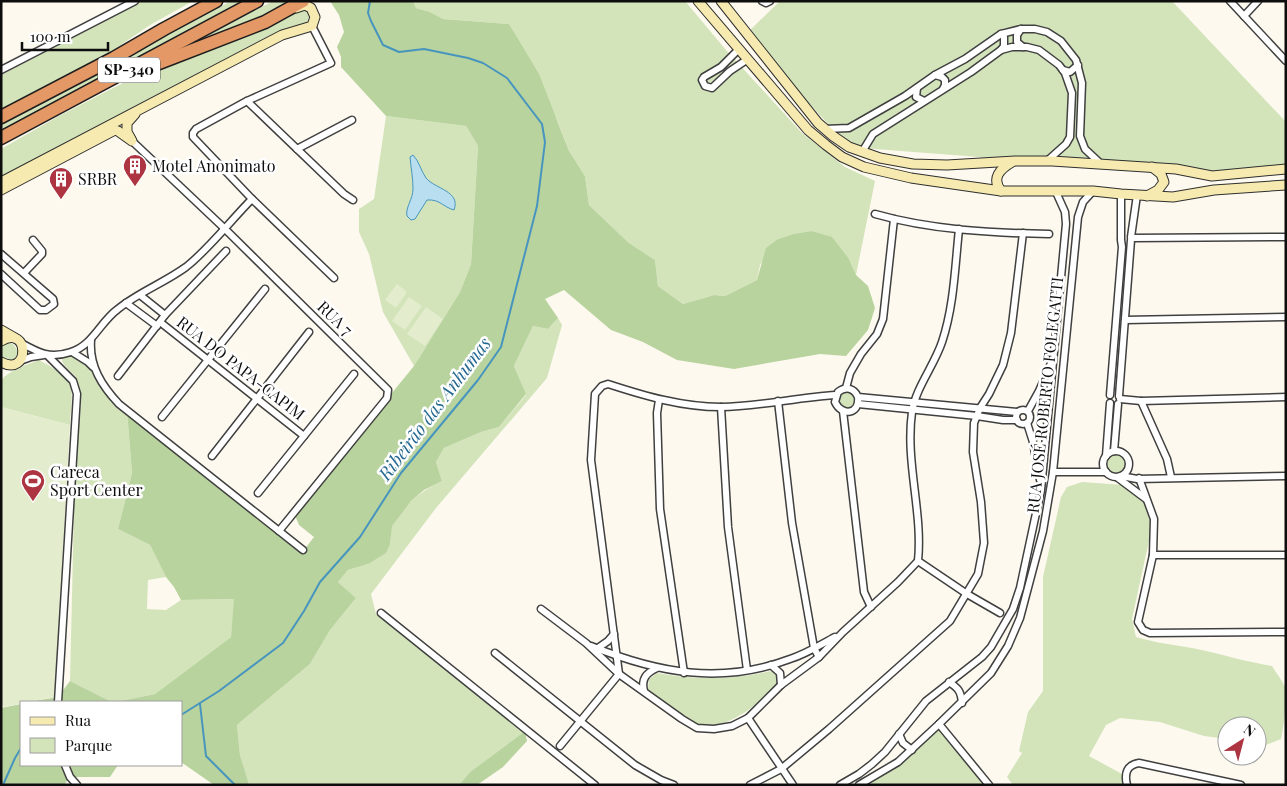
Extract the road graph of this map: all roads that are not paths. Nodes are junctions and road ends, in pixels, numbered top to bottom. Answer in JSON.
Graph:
{"nodes":[{"id":1,"x":135,"y":1,"type":"edge"},
{"id":2,"x":198,"y":1,"type":"edge"},
{"id":3,"x":216,"y":1,"type":"edge"},
{"id":4,"x":257,"y":1,"type":"edge"},
{"id":5,"x":303,"y":1,"type":"edge"},
{"id":6,"x":698,"y":1,"type":"edge"},
{"id":7,"x":720,"y":1,"type":"edge"},
{"id":8,"x":762,"y":1,"type":"edge"},
{"id":9,"x":770,"y":1,"type":"edge"},
{"id":10,"x":1230,"y":1,"type":"edge"},
{"id":11,"x":1258,"y":1,"type":"edge"},
{"id":12,"x":1244,"y":16,"type":"junction"},
{"id":13,"x":276,"y":17,"type":"junction"},
{"id":14,"x":312,"y":26,"type":"junction"},
{"id":15,"x":164,"y":29,"type":"junction"},
{"id":16,"x":1021,"y":29,"type":"junction"},
{"id":17,"x":1001,"y":34,"type":"junction"},
{"id":18,"x":1023,"y":47,"type":"junction"},
{"id":19,"x":740,"y":49,"type":"junction"},
{"id":20,"x":1001,"y":50,"type":"junction"},
{"id":21,"x":748,"y":59,"type":"junction"},
{"id":22,"x":1286,"y":61,"type":"edge"},
{"id":23,"x":1078,"y":65,"type":"junction"},
{"id":24,"x":1,"y":70,"type":"edge"},
{"id":25,"x":1062,"y":70,"type":"junction"},
{"id":26,"x":935,"y":75,"type":"junction"},
{"id":27,"x":1082,"y":83,"type":"junction"},
{"id":28,"x":1069,"y":85,"type":"junction"},
{"id":29,"x":917,"y":88,"type":"junction"},
{"id":30,"x":942,"y":90,"type":"junction"},
{"id":31,"x":76,"y":99,"type":"junction"},
{"id":32,"x":247,"y":101,"type":"junction"},
{"id":33,"x":924,"y":101,"type":"junction"},
{"id":34,"x":152,"y":103,"type":"junction"},
{"id":35,"x":1,"y":117,"type":"edge"},
{"id":36,"x":352,"y":120,"type":"dead end"},
{"id":37,"x":825,"y":129,"type":"junction"},
{"id":38,"x":1,"y":138,"type":"edge"},
{"id":39,"x":132,"y":141,"type":"junction"},
{"id":40,"x":297,"y":148,"type":"junction"},
{"id":41,"x":862,"y":152,"type":"junction"},
{"id":42,"x":1015,"y":161,"type":"junction"},
{"id":43,"x":1047,"y":161,"type":"junction"},
{"id":44,"x":1101,"y":164,"type":"junction"},
{"id":45,"x":1150,"y":166,"type":"junction"},
{"id":46,"x":1286,"y":169,"type":"edge"},
{"id":47,"x":1,"y":182,"type":"edge"},
{"id":48,"x":1286,"y":185,"type":"edge"},
{"id":49,"x":1,"y":190,"type":"edge"},
{"id":50,"x":1001,"y":191,"type":"junction"},
{"id":51,"x":1093,"y":191,"type":"junction"},
{"id":52,"x":1056,"y":192,"type":"junction"},
{"id":53,"x":1121,"y":194,"type":"junction"},
{"id":54,"x":1137,"y":195,"type":"junction"},
{"id":55,"x":1147,"y":196,"type":"junction"},
{"id":56,"x":252,"y":198,"type":"junction"},
{"id":57,"x":353,"y":200,"type":"dead end"},
{"id":58,"x":875,"y":214,"type":"dead end"},
{"id":59,"x":894,"y":219,"type":"junction"},
{"id":60,"x":224,"y":228,"type":"junction"},
{"id":61,"x":958,"y":229,"type":"junction"},
{"id":62,"x":1023,"y":234,"type":"junction"},
{"id":63,"x":1049,"y":234,"type":"dead end"},
{"id":64,"x":1286,"y":237,"type":"edge"},
{"id":65,"x":1131,"y":238,"type":"junction"},
{"id":66,"x":1121,"y":239,"type":"junction"},
{"id":67,"x":33,"y":240,"type":"dead end"},
{"id":68,"x":226,"y":251,"type":"dead end"},
{"id":69,"x":1,"y":254,"type":"edge"},
{"id":70,"x":24,"y":273,"type":"junction"},
{"id":71,"x":1,"y":274,"type":"edge"},
{"id":72,"x":334,"y":278,"type":"dead end"},
{"id":73,"x":265,"y":289,"type":"dead end"},
{"id":74,"x":140,"y":295,"type":"junction"},
{"id":75,"x":126,"y":303,"type":"junction"},
{"id":76,"x":165,"y":315,"type":"junction"},
{"id":77,"x":1117,"y":315,"type":"junction"},
{"id":78,"x":1286,"y":317,"type":"edge"},
{"id":79,"x":1125,"y":320,"type":"junction"},
{"id":80,"x":1116,"y":323,"type":"junction"},
{"id":81,"x":158,"y":324,"type":"junction"},
{"id":82,"x":1,"y":330,"type":"edge"},
{"id":83,"x":309,"y":332,"type":"dead end"},
{"id":84,"x":91,"y":340,"type":"junction"},
{"id":85,"x":1,"y":341,"type":"edge"},
{"id":86,"x":19,"y":341,"type":"junction"},
{"id":87,"x":72,"y":352,"type":"junction"},
{"id":88,"x":1055,"y":353,"type":"junction"},
{"id":89,"x":45,"y":355,"type":"junction"},
{"id":90,"x":208,"y":360,"type":"junction"},
{"id":91,"x":1,"y":362,"type":"edge"},
{"id":92,"x":19,"y":362,"type":"junction"},
{"id":93,"x":94,"y":368,"type":"junction"},
{"id":94,"x":354,"y":374,"type":"dead end"},
{"id":95,"x":118,"y":376,"type":"dead end"},
{"id":96,"x":846,"y":388,"type":"junction"},
{"id":97,"x":836,"y":395,"type":"junction"},
{"id":98,"x":1110,"y":395,"type":"junction"},
{"id":99,"x":1286,"y":396,"type":"edge"},
{"id":100,"x":257,"y":398,"type":"junction"},
{"id":101,"x":659,"y":400,"type":"junction"},
{"id":102,"x":858,"y":400,"type":"junction"},
{"id":103,"x":778,"y":401,"type":"junction"},
{"id":104,"x":1119,"y":401,"type":"junction"},
{"id":105,"x":1140,"y":401,"type":"junction"},
{"id":106,"x":915,"y":402,"type":"junction"},
{"id":107,"x":1110,"y":403,"type":"junction"},
{"id":108,"x":721,"y":407,"type":"junction"},
{"id":109,"x":980,"y":408,"type":"junction"},
{"id":110,"x":912,"y":410,"type":"junction"},
{"id":111,"x":843,"y":411,"type":"junction"},
{"id":112,"x":1028,"y":411,"type":"junction"},
{"id":113,"x":1017,"y":412,"type":"junction"},
{"id":114,"x":977,"y":416,"type":"junction"},
{"id":115,"x":162,"y":417,"type":"dead end"},
{"id":116,"x":1016,"y":420,"type":"junction"},
{"id":117,"x":1027,"y":423,"type":"junction"},
{"id":118,"x":304,"y":436,"type":"junction"},
{"id":119,"x":1114,"y":451,"type":"junction"},
{"id":120,"x":212,"y":456,"type":"dead end"},
{"id":121,"x":1106,"y":456,"type":"junction"},
{"id":122,"x":1129,"y":466,"type":"junction"},
{"id":123,"x":1054,"y":472,"type":"junction"},
{"id":124,"x":1106,"y":472,"type":"junction"},
{"id":125,"x":1286,"y":476,"type":"edge"},
{"id":126,"x":1119,"y":477,"type":"junction"},
{"id":127,"x":1171,"y":477,"type":"junction"},
{"id":128,"x":1138,"y":478,"type":"junction"},
{"id":129,"x":1042,"y":490,"type":"junction"},
{"id":130,"x":258,"y":493,"type":"dead end"},
{"id":131,"x":1147,"y":499,"type":"junction"},
{"id":132,"x":279,"y":531,"type":"junction"},
{"id":133,"x":304,"y":550,"type":"dead end"},
{"id":134,"x":1153,"y":555,"type":"junction"},
{"id":135,"x":1286,"y":555,"type":"edge"},
{"id":136,"x":918,"y":562,"type":"junction"},
{"id":137,"x":967,"y":594,"type":"junction"},
{"id":138,"x":871,"y":606,"type":"junction"},
{"id":139,"x":541,"y":609,"type":"dead end"},
{"id":140,"x":380,"y":613,"type":"dead end"},
{"id":141,"x":1000,"y":613,"type":"dead end"},
{"id":142,"x":1286,"y":632,"type":"edge"},
{"id":143,"x":614,"y":634,"type":"junction"},
{"id":144,"x":841,"y":635,"type":"junction"},
{"id":145,"x":586,"y":643,"type":"junction"},
{"id":146,"x":598,"y":648,"type":"junction"},
{"id":147,"x":814,"y":648,"type":"junction"},
{"id":148,"x":494,"y":653,"type":"dead end"},
{"id":149,"x":616,"y":656,"type":"junction"},
{"id":150,"x":819,"y":657,"type":"junction"},
{"id":151,"x":771,"y":665,"type":"junction"},
{"id":152,"x":657,"y":668,"type":"junction"},
{"id":153,"x":747,"y":670,"type":"junction"},
{"id":154,"x":684,"y":673,"type":"junction"},
{"id":155,"x":619,"y":674,"type":"junction"},
{"id":156,"x":949,"y":682,"type":"junction"},
{"id":157,"x":781,"y":685,"type":"junction"},
{"id":158,"x":644,"y":691,"type":"junction"},
{"id":159,"x":58,"y":701,"type":"edge"},
{"id":160,"x":962,"y":703,"type":"junction"},
{"id":161,"x":748,"y":718,"type":"junction"},
{"id":162,"x":581,"y":720,"type":"junction"},
{"id":163,"x":940,"y":724,"type":"junction"},
{"id":164,"x":899,"y":734,"type":"junction"},
{"id":165,"x":560,"y":746,"type":"dead end"},
{"id":166,"x":912,"y":750,"type":"junction"},
{"id":167,"x":65,"y":766,"type":"edge"},
{"id":168,"x":781,"y":769,"type":"junction"},
{"id":169,"x":77,"y":785,"type":"edge"},
{"id":170,"x":595,"y":785,"type":"edge"},
{"id":171,"x":674,"y":785,"type":"edge"},
{"id":172,"x":750,"y":785,"type":"edge"},
{"id":173,"x":793,"y":785,"type":"edge"},
{"id":174,"x":840,"y":785,"type":"edge"},
{"id":175,"x":859,"y":785,"type":"edge"},
{"id":176,"x":989,"y":785,"type":"edge"},
{"id":177,"x":1127,"y":785,"type":"edge"},
{"id":178,"x":1241,"y":785,"type":"edge"}],
"edges":[{"from":1,"to":24,"type":"street"},
{"from":2,"to":15,"type":"highway"},
{"from":3,"to":15,"type":"highway","number":"SP-340"},
{"from":4,"to":31,"type":"highway","number":"SP-340"},
{"from":5,"to":13,"type":"highway"},
{"from":6,"to":19,"type":"main road"},
{"from":7,"to":37,"type":"main road"},
{"from":8,"to":9,"type":"street"},
{"from":10,"to":12,"type":"street"},
{"from":11,"to":12,"type":"street"},
{"from":12,"to":22,"type":"street"},
{"from":13,"to":14,"type":"main road"},
{"from":13,"to":31,"type":"highway"},
{"from":14,"to":32,"type":"street"},
{"from":14,"to":34,"type":"main road"},
{"from":15,"to":35,"type":"highway","number":"SP-340"},
{"from":16,"to":17,"type":"street"},
{"from":16,"to":18,"type":"street"},
{"from":16,"to":23,"type":"street"},
{"from":17,"to":20,"type":"street"},
{"from":17,"to":26,"type":"street"},
{"from":18,"to":20,"type":"street"},
{"from":18,"to":25,"type":"street"},
{"from":19,"to":21,"type":"main road"},
{"from":19,"to":21,"type":"street"},
{"from":20,"to":30,"type":"street"},
{"from":21,"to":50,"type":"main road"},
{"from":23,"to":25,"type":"street"},
{"from":23,"to":27,"type":"street"},
{"from":25,"to":28,"type":"street"},
{"from":26,"to":29,"type":"street"},
{"from":26,"to":30,"type":"street"},
{"from":27,"to":28,"type":"street"},
{"from":27,"to":44,"type":"street"},
{"from":28,"to":43,"type":"street"},
{"from":29,"to":33,"type":"street"},
{"from":29,"to":37,"type":"street"},
{"from":30,"to":33,"type":"street"},
{"from":31,"to":38,"type":"highway","number":"SP-340"},
{"from":32,"to":40,"type":"street"},
{"from":32,"to":56,"type":"street"},
{"from":33,"to":41,"type":"street"},
{"from":34,"to":39,"type":"main road"},
{"from":34,"to":47,"type":"main road"},
{"from":36,"to":40,"type":"street"},
{"from":37,"to":41,"type":"main road"},
{"from":39,"to":49,"type":"main road"},
{"from":39,"to":60,"type":"street","name":"RUA 7"},
{"from":40,"to":57,"type":"street"},
{"from":41,"to":42,"type":"main road"},
{"from":42,"to":43,"type":"main road"},
{"from":42,"to":50,"type":"main road"},
{"from":43,"to":44,"type":"main road"},
{"from":44,"to":45,"type":"main road"},
{"from":45,"to":46,"type":"main road"},
{"from":45,"to":55,"type":"main road"},
{"from":48,"to":55,"type":"main road"},
{"from":50,"to":52,"type":"main road"},
{"from":51,"to":52,"type":"main road"},
{"from":51,"to":53,"type":"main road"},
{"from":51,"to":123,"type":"street","name":"RUA JOSÉ ROBERTO FOLEGATTI"},
{"from":52,"to":88,"type":"street"},
{"from":53,"to":54,"type":"main road"},
{"from":53,"to":66,"type":"street"},
{"from":54,"to":55,"type":"main road"},
{"from":54,"to":65,"type":"street"},
{"from":56,"to":60,"type":"street"},
{"from":56,"to":72,"type":"street"},
{"from":58,"to":59,"type":"street"},
{"from":59,"to":61,"type":"street"},
{"from":59,"to":96,"type":"street"},
{"from":60,"to":74,"type":"street"},
{"from":60,"to":132,"type":"street","name":"RUA 7"},
{"from":61,"to":62,"type":"street"},
{"from":61,"to":106,"type":"street"},
{"from":62,"to":63,"type":"street"},
{"from":62,"to":109,"type":"street"},
{"from":64,"to":65,"type":"street"},
{"from":65,"to":66,"type":"street"},
{"from":65,"to":79,"type":"street"},
{"from":66,"to":77,"type":"street"},
{"from":67,"to":70,"type":"street"},
{"from":68,"to":76,"type":"street"},
{"from":69,"to":70,"type":"street"},
{"from":70,"to":71,"type":"street"},
{"from":73,"to":90,"type":"street"},
{"from":74,"to":75,"type":"street"},
{"from":74,"to":76,"type":"street","name":"RUA DO PAPA-CAPIM"},
{"from":75,"to":81,"type":"street","name":"RUA DO PAPA-CAPIM"},
{"from":75,"to":84,"type":"street"},
{"from":76,"to":81,"type":"street"},
{"from":77,"to":79,"type":"street"},
{"from":77,"to":80,"type":"street"},
{"from":78,"to":79,"type":"street"},
{"from":79,"to":80,"type":"street"},
{"from":79,"to":104,"type":"street"},
{"from":80,"to":98,"type":"street"},
{"from":81,"to":90,"type":"street","name":"RUA DO PAPA-CAPIM"},
{"from":81,"to":95,"type":"street"},
{"from":82,"to":86,"type":"main road"},
{"from":83,"to":100,"type":"street"},
{"from":84,"to":87,"type":"street"},
{"from":84,"to":93,"type":"street"},
{"from":85,"to":86,"type":"main road"},
{"from":86,"to":89,"type":"street"},
{"from":86,"to":92,"type":"main road"},
{"from":87,"to":89,"type":"street"},
{"from":87,"to":93,"type":"street"},
{"from":88,"to":112,"type":"street"},
{"from":88,"to":129,"type":"street"},
{"from":89,"to":92,"type":"street"},
{"from":89,"to":159,"type":"street"},
{"from":90,"to":100,"type":"street","name":"RUA DO PAPA-CAPIM"},
{"from":90,"to":115,"type":"street"},
{"from":91,"to":92,"type":"main road"},
{"from":93,"to":132,"type":"street"},
{"from":94,"to":118,"type":"street"},
{"from":96,"to":97,"type":"street"},
{"from":96,"to":102,"type":"street"},
{"from":97,"to":103,"type":"street"},
{"from":97,"to":111,"type":"street"},
{"from":98,"to":104,"type":"street"},
{"from":98,"to":107,"type":"street"},
{"from":99,"to":105,"type":"street"},
{"from":100,"to":118,"type":"street","name":"RUA DO PAPA-CAPIM"},
{"from":100,"to":120,"type":"street"},
{"from":101,"to":108,"type":"street"},
{"from":101,"to":143,"type":"street"},
{"from":101,"to":154,"type":"street"},
{"from":102,"to":106,"type":"street"},
{"from":102,"to":110,"type":"street"},
{"from":102,"to":111,"type":"street"},
{"from":103,"to":108,"type":"street"},
{"from":103,"to":147,"type":"street"},
{"from":104,"to":105,"type":"street"},
{"from":104,"to":107,"type":"street"},
{"from":104,"to":119,"type":"street"},
{"from":105,"to":127,"type":"street"},
{"from":106,"to":109,"type":"street"},
{"from":106,"to":110,"type":"street"},
{"from":107,"to":121,"type":"street"},
{"from":108,"to":153,"type":"street"},
{"from":109,"to":113,"type":"street"},
{"from":109,"to":114,"type":"street"},
{"from":110,"to":114,"type":"street"},
{"from":110,"to":136,"type":"street"},
{"from":111,"to":138,"type":"street"},
{"from":112,"to":113,"type":"street"},
{"from":112,"to":117,"type":"street"},
{"from":113,"to":116,"type":"street"},
{"from":114,"to":116,"type":"street"},
{"from":114,"to":137,"type":"street"},
{"from":116,"to":117,"type":"street"},
{"from":117,"to":129,"type":"street"},
{"from":118,"to":130,"type":"street"},
{"from":119,"to":121,"type":"street"},
{"from":119,"to":122,"type":"street"},
{"from":121,"to":124,"type":"street"},
{"from":122,"to":126,"type":"street"},
{"from":122,"to":128,"type":"street"},
{"from":123,"to":124,"type":"street"},
{"from":123,"to":160,"type":"street","name":"RUA JOSÉ ROBERTO FOLEGATTI"},
{"from":124,"to":126,"type":"street"},
{"from":125,"to":127,"type":"street"},
{"from":126,"to":128,"type":"street"},
{"from":126,"to":131,"type":"street"},
{"from":127,"to":128,"type":"street"},
{"from":128,"to":131,"type":"street"},
{"from":129,"to":156,"type":"street"},
{"from":131,"to":134,"type":"street"},
{"from":132,"to":133,"type":"street"},
{"from":134,"to":135,"type":"street"},
{"from":134,"to":142,"type":"street"},
{"from":136,"to":137,"type":"street"},
{"from":136,"to":138,"type":"street"},
{"from":137,"to":141,"type":"street"},
{"from":137,"to":168,"type":"street"},
{"from":138,"to":144,"type":"street"},
{"from":139,"to":145,"type":"street"},
{"from":140,"to":170,"type":"street"},
{"from":143,"to":146,"type":"street"},
{"from":143,"to":149,"type":"street"},
{"from":144,"to":147,"type":"street"},
{"from":144,"to":150,"type":"street"},
{"from":145,"to":146,"type":"street"},
{"from":145,"to":155,"type":"street"},
{"from":146,"to":149,"type":"street"},
{"from":147,"to":150,"type":"street"},
{"from":147,"to":151,"type":"street"},
{"from":148,"to":162,"type":"street"},
{"from":149,"to":152,"type":"street"},
{"from":149,"to":155,"type":"street"},
{"from":150,"to":157,"type":"street"},
{"from":151,"to":153,"type":"street"},
{"from":151,"to":157,"type":"street"},
{"from":152,"to":154,"type":"street"},
{"from":152,"to":158,"type":"street"},
{"from":153,"to":154,"type":"street"},
{"from":155,"to":158,"type":"street"},
{"from":155,"to":162,"type":"street"},
{"from":156,"to":160,"type":"street"},
{"from":156,"to":164,"type":"street"},
{"from":157,"to":161,"type":"street"},
{"from":158,"to":161,"type":"street"},
{"from":160,"to":163,"type":"street","name":"RUA JOSÉ ROBERTO FOLEGATTI"},
{"from":161,"to":168,"type":"street"},
{"from":162,"to":165,"type":"street"},
{"from":162,"to":171,"type":"street"},
{"from":163,"to":166,"type":"street","name":"RUA JOSÉ ROBERTO FOLEGATTI"},
{"from":163,"to":176,"type":"street"},
{"from":164,"to":166,"type":"street"},
{"from":164,"to":174,"type":"street"},
{"from":166,"to":175,"type":"street","name":"RUA JOSÉ ROBERTO FOLEGATTI"},
{"from":167,"to":169,"type":"street"},
{"from":168,"to":172,"type":"street"},
{"from":168,"to":173,"type":"street"},
{"from":177,"to":178,"type":"street"}]}
